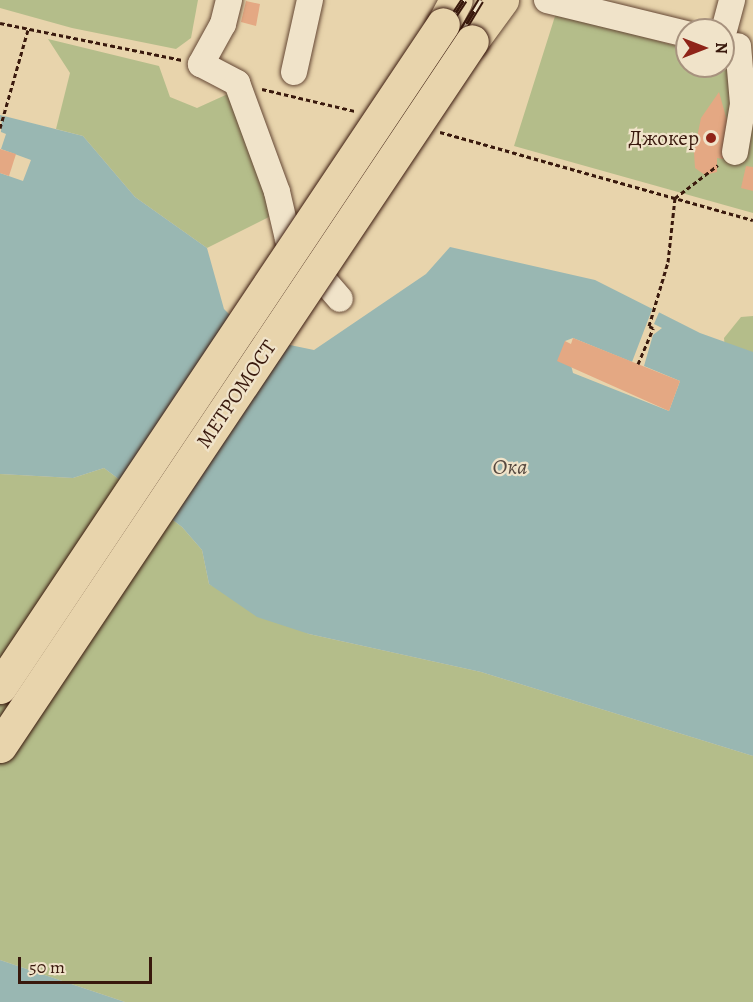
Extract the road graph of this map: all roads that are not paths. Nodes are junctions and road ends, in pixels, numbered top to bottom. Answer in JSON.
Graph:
{"nodes":[{"id":1,"x":229,"y":0,"type":"edge"},
{"id":2,"x":310,"y":0,"type":"edge"},
{"id":3,"x":494,"y":0,"type":"edge"},
{"id":4,"x":502,"y":0,"type":"edge"},
{"id":5,"x":551,"y":0,"type":"edge"},
{"id":6,"x":732,"y":0,"type":"edge"},
{"id":7,"x":450,"y":8,"type":"edge"},
{"id":8,"x":733,"y":18,"type":"edge"},
{"id":9,"x":675,"y":31,"type":"edge"},
{"id":10,"x":472,"y":41,"type":"junction"},
{"id":11,"x":735,"y":50,"type":"edge"},
{"id":12,"x":294,"y":72,"type":"dead end"},
{"id":13,"x":735,"y":152,"type":"road end"},
{"id":14,"x":340,"y":299,"type":"dead end"},
{"id":15,"x":0,"y":687,"type":"edge"},
{"id":16,"x":0,"y":746,"type":"edge"}],
"edges":[{"from":1,"to":14,"type":"street"},
{"from":2,"to":12,"type":"street"},
{"from":3,"to":10,"type":"main road"},
{"from":4,"to":10,"type":"main road"},
{"from":5,"to":9,"type":"street"},
{"from":6,"to":8,"type":"street"},
{"from":7,"to":15,"type":"main road","name":"МЕТРОМОСТ","bridge":true},
{"from":10,"to":16,"type":"main road","name":"МЕТРОМОСТ","bridge":true},
{"from":11,"to":13,"type":"street"}]}
